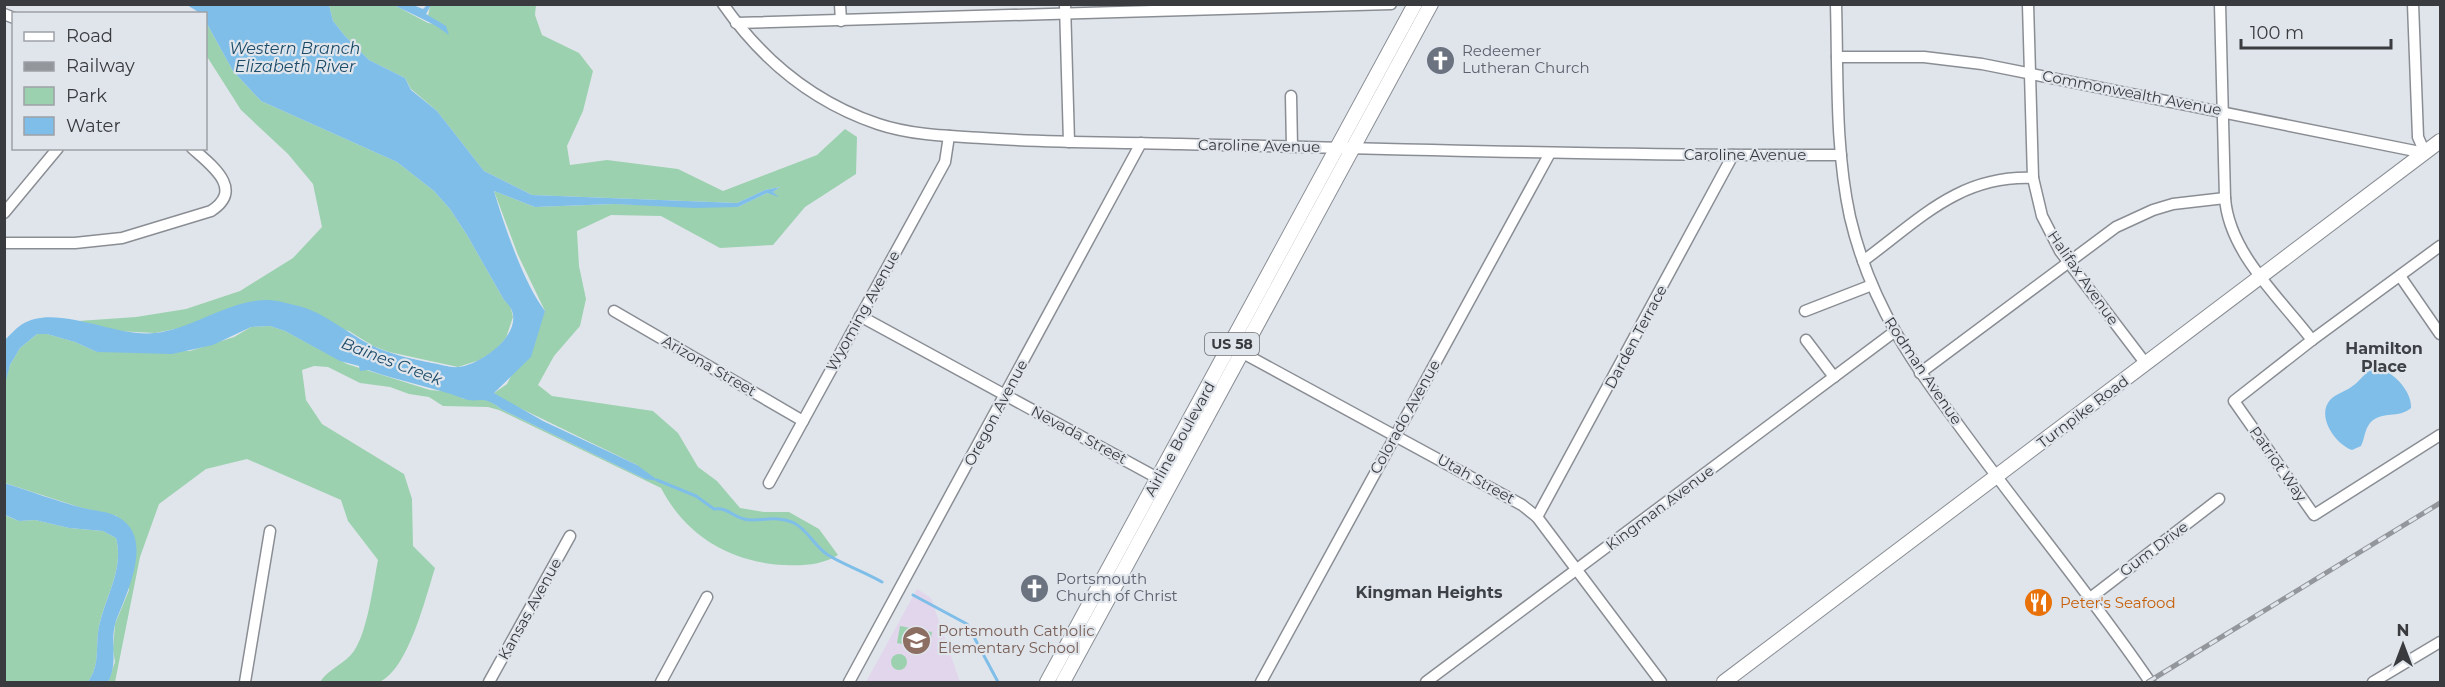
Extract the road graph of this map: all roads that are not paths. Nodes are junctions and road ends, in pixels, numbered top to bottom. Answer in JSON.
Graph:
{"nodes":[{"id":1,"x":723,"y":4,"type":"edge"},
{"id":2,"x":840,"y":4,"type":"edge"},
{"id":3,"x":1391,"y":4,"type":"edge"},
{"id":4,"x":1415,"y":4,"type":"edge"},
{"id":5,"x":1431,"y":4,"type":"edge"},
{"id":6,"x":1836,"y":4,"type":"edge"},
{"id":7,"x":2028,"y":4,"type":"edge"},
{"id":8,"x":2220,"y":4,"type":"edge"},
{"id":9,"x":2413,"y":4,"type":"edge"},
{"id":10,"x":1065,"y":9,"type":"edge"},
{"id":11,"x":841,"y":21,"type":"junction"},
{"id":12,"x":736,"y":23,"type":"junction"},
{"id":13,"x":1837,"y":57,"type":"junction"},
{"id":14,"x":2030,"y":74,"type":"junction"},
{"id":15,"x":1291,"y":96,"type":"dead end"},
{"id":16,"x":2223,"y":111,"type":"junction"},
{"id":17,"x":949,"y":136,"type":"junction"},
{"id":18,"x":2440,"y":141,"type":"edge"},
{"id":19,"x":1069,"y":142,"type":"junction"},
{"id":20,"x":1141,"y":143,"type":"junction"},
{"id":21,"x":1292,"y":147,"type":"junction"},
{"id":22,"x":1337,"y":148,"type":"junction"},
{"id":23,"x":1354,"y":148,"type":"junction"},
{"id":24,"x":56,"y":150,"type":"edge"},
{"id":25,"x":194,"y":150,"type":"edge"},
{"id":26,"x":1550,"y":153,"type":"junction"},
{"id":27,"x":2425,"y":153,"type":"junction"},
{"id":28,"x":1733,"y":155,"type":"junction"},
{"id":29,"x":1841,"y":155,"type":"junction"},
{"id":30,"x":2033,"y":178,"type":"junction"},
{"id":31,"x":2225,"y":198,"type":"junction"},
{"id":32,"x":4,"y":213,"type":"edge"},
{"id":33,"x":4,"y":243,"type":"edge"},
{"id":34,"x":2440,"y":246,"type":"edge"},
{"id":35,"x":1863,"y":261,"type":"junction"},
{"id":36,"x":2068,"y":262,"type":"junction"},
{"id":37,"x":2262,"y":276,"type":"junction"},
{"id":38,"x":2400,"y":276,"type":"junction"},
{"id":39,"x":1872,"y":285,"type":"junction"},
{"id":40,"x":614,"y":311,"type":"dead end"},
{"id":41,"x":1805,"y":311,"type":"dead end"},
{"id":42,"x":860,"y":316,"type":"junction"},
{"id":43,"x":1894,"y":332,"type":"junction"},
{"id":44,"x":2440,"y":334,"type":"edge"},
{"id":45,"x":1806,"y":340,"type":"dead end"},
{"id":46,"x":2312,"y":340,"type":"junction"},
{"id":47,"x":1237,"y":349,"type":"junction"},
{"id":48,"x":2146,"y":364,"type":"junction"},
{"id":49,"x":1920,"y":373,"type":"junction"},
{"id":50,"x":1834,"y":377,"type":"junction"},
{"id":51,"x":1005,"y":395,"type":"junction"},
{"id":52,"x":804,"y":421,"type":"junction"},
{"id":53,"x":1395,"y":435,"type":"junction"},
{"id":54,"x":2440,"y":435,"type":"edge"},
{"id":55,"x":1997,"y":477,"type":"junction"},
{"id":56,"x":1165,"y":482,"type":"junction"},
{"id":57,"x":769,"y":483,"type":"dead end"},
{"id":58,"x":2219,"y":500,"type":"dead end"},
{"id":59,"x":1537,"y":516,"type":"junction"},
{"id":60,"x":270,"y":531,"type":"dead end"},
{"id":61,"x":570,"y":536,"type":"dead end"},
{"id":62,"x":1577,"y":571,"type":"junction"},
{"id":63,"x":707,"y":597,"type":"dead end"},
{"id":64,"x":2089,"y":599,"type":"junction"},
{"id":65,"x":2440,"y":642,"type":"edge"},
{"id":66,"x":245,"y":682,"type":"edge"},
{"id":67,"x":489,"y":682,"type":"edge"},
{"id":68,"x":661,"y":682,"type":"edge"},
{"id":69,"x":849,"y":682,"type":"edge"},
{"id":70,"x":1047,"y":682,"type":"edge"},
{"id":71,"x":1063,"y":682,"type":"edge"},
{"id":72,"x":1262,"y":682,"type":"edge"},
{"id":73,"x":1426,"y":682,"type":"edge"},
{"id":74,"x":1661,"y":682,"type":"edge"},
{"id":75,"x":1724,"y":682,"type":"edge"},
{"id":76,"x":2150,"y":682,"type":"edge"},
{"id":77,"x":2373,"y":682,"type":"edge"}],
"edges":[{"from":1,"to":12,"type":"street","name":"Caroline Avenue"},
{"from":2,"to":11,"type":"street"},
{"from":3,"to":10,"type":"street"},
{"from":4,"to":22,"type":"main road","name":"Airline Boulevard","number":"US 58"},
{"from":5,"to":23,"type":"main road","name":"Airline Boulevard","number":"US 58"},
{"from":6,"to":13,"type":"street","name":"Rodman Avenue"},
{"from":7,"to":14,"type":"street","name":"Halifax Avenue"},
{"from":8,"to":16,"type":"street"},
{"from":9,"to":27,"type":"street"},
{"from":10,"to":11,"type":"street"},
{"from":10,"to":19,"type":"street"},
{"from":11,"to":12,"type":"street"},
{"from":12,"to":17,"type":"street","name":"Caroline Avenue"},
{"from":13,"to":14,"type":"street","name":"Commonwealth Avenue"},
{"from":13,"to":29,"type":"street","name":"Rodman Avenue"},
{"from":14,"to":16,"type":"street","name":"Commonwealth Avenue"},
{"from":14,"to":30,"type":"street","name":"Halifax Avenue"},
{"from":15,"to":21,"type":"street"},
{"from":16,"to":27,"type":"street","name":"Commonwealth Avenue"},
{"from":16,"to":31,"type":"street"},
{"from":17,"to":19,"type":"street","name":"Caroline Avenue"},
{"from":17,"to":42,"type":"street","name":"Wyoming Avenue"},
{"from":18,"to":27,"type":"main road","name":"Turnpike Road"},
{"from":19,"to":20,"type":"street","name":"Caroline Avenue"},
{"from":20,"to":21,"type":"street","name":"Caroline Avenue"},
{"from":20,"to":51,"type":"street","name":"Oregon Avenue"},
{"from":21,"to":22,"type":"street","name":"Caroline Avenue"},
{"from":22,"to":23,"type":"street","name":"Caroline Avenue"},
{"from":22,"to":47,"type":"main road","name":"Airline Boulevard","number":"US 58"},
{"from":23,"to":26,"type":"street","name":"Caroline Avenue"},
{"from":23,"to":47,"type":"main road","name":"Airline Boulevard","number":"US 58"},
{"from":24,"to":32,"type":"street"},
{"from":25,"to":33,"type":"street"},
{"from":26,"to":28,"type":"street","name":"Caroline Avenue"},
{"from":26,"to":53,"type":"street","name":"Colorado Avenue"},
{"from":27,"to":37,"type":"main road","name":"Turnpike Road"},
{"from":28,"to":29,"type":"street","name":"Caroline Avenue"},
{"from":28,"to":59,"type":"street","name":"Darden Terrace"},
{"from":29,"to":35,"type":"street","name":"Rodman Avenue"},
{"from":30,"to":35,"type":"street"},
{"from":30,"to":36,"type":"street","name":"Halifax Avenue"},
{"from":31,"to":36,"type":"street"},
{"from":31,"to":37,"type":"street"},
{"from":34,"to":38,"type":"street","name":"Patriot Way"},
{"from":35,"to":39,"type":"street","name":"Rodman Avenue"},
{"from":36,"to":48,"type":"street","name":"Halifax Avenue"},
{"from":36,"to":49,"type":"street"},
{"from":37,"to":46,"type":"street"},
{"from":37,"to":48,"type":"main road","name":"Turnpike Road"},
{"from":38,"to":44,"type":"street"},
{"from":38,"to":46,"type":"street","name":"Patriot Way"},
{"from":39,"to":41,"type":"street"},
{"from":39,"to":43,"type":"street","name":"Rodman Avenue"},
{"from":40,"to":52,"type":"street","name":"Arizona Street"},
{"from":42,"to":51,"type":"street","name":"Nevada Street"},
{"from":42,"to":52,"type":"street","name":"Wyoming Avenue"},
{"from":43,"to":49,"type":"street","name":"Rodman Avenue"},
{"from":43,"to":50,"type":"street","name":"Kingman Avenue"},
{"from":45,"to":50,"type":"street"},
{"from":46,"to":54,"type":"street","name":"Patriot Way"},
{"from":47,"to":53,"type":"street","name":"Utah Street"},
{"from":47,"to":56,"type":"main road","name":"Airline Boulevard","number":"US 58"},
{"from":48,"to":55,"type":"main road","name":"Turnpike Road"},
{"from":49,"to":55,"type":"street","name":"Rodman Avenue"},
{"from":50,"to":62,"type":"street","name":"Kingman Avenue"},
{"from":51,"to":56,"type":"street","name":"Nevada Street"},
{"from":51,"to":69,"type":"street","name":"Oregon Avenue"},
{"from":52,"to":57,"type":"street","name":"Wyoming Avenue"},
{"from":53,"to":59,"type":"street","name":"Utah Street"},
{"from":53,"to":72,"type":"street","name":"Colorado Avenue"},
{"from":55,"to":64,"type":"street","name":"Rodman Avenue"},
{"from":55,"to":75,"type":"main road","name":"Turnpike Road"},
{"from":56,"to":70,"type":"main road","name":"Airline Boulevard","number":"US 58"},
{"from":56,"to":71,"type":"main road","name":"Airline Boulevard","number":"US 58"},
{"from":58,"to":64,"type":"street","name":"Gum Drive"},
{"from":59,"to":62,"type":"street","name":"Utah Street"},
{"from":60,"to":66,"type":"street"},
{"from":61,"to":67,"type":"street","name":"Kansas Avenue"},
{"from":62,"to":73,"type":"street","name":"Kingman Avenue"},
{"from":62,"to":74,"type":"street","name":"Utah Street"},
{"from":63,"to":68,"type":"street"},
{"from":64,"to":76,"type":"street","name":"Rodman Avenue"},
{"from":65,"to":77,"type":"street"}]}
